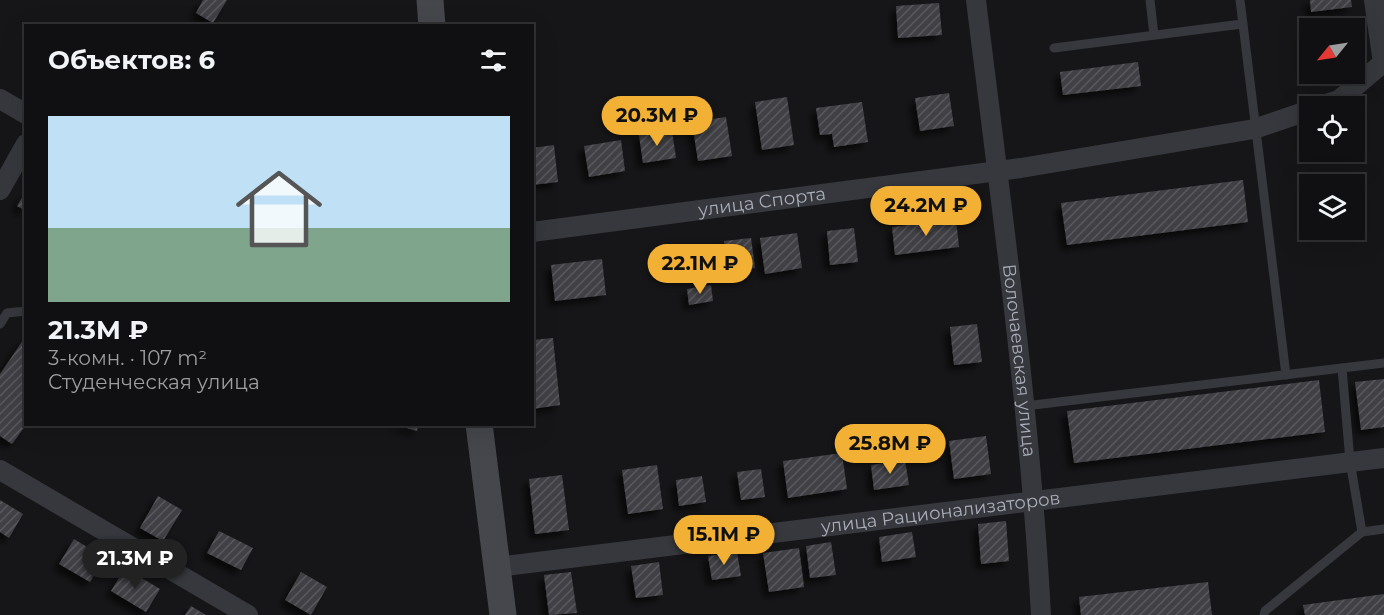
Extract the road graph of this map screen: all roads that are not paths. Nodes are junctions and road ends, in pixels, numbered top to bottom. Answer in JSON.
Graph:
{"nodes":[{"id":1,"x":430,"y":0,"type":"edge"},
{"id":2,"x":976,"y":0,"type":"edge"},
{"id":3,"x":1150,"y":0,"type":"edge"},
{"id":4,"x":1240,"y":0,"type":"edge"},
{"id":5,"x":1374,"y":0,"type":"edge"},
{"id":6,"x":432,"y":24,"type":"edge"},
{"id":7,"x":1242,"y":24,"type":"junction"},
{"id":8,"x":1155,"y":35,"type":"junction"},
{"id":9,"x":1054,"y":48,"type":"dead end"},
{"id":10,"x":1344,"y":96,"type":"edge"},
{"id":11,"x":0,"y":99,"type":"edge"},
{"id":12,"x":24,"y":113,"type":"edge"},
{"id":13,"x":1299,"y":114,"type":"edge"},
{"id":14,"x":1254,"y":129,"type":"junction"},
{"id":15,"x":24,"y":148,"type":"edge"},
{"id":16,"x":997,"y":171,"type":"junction"},
{"id":17,"x":0,"y":190,"type":"edge"},
{"id":18,"x":534,"y":232,"type":"edge"},
{"id":19,"x":24,"y":311,"type":"edge"},
{"id":20,"x":0,"y":324,"type":"edge"},
{"id":21,"x":1384,"y":363,"type":"edge"},
{"id":22,"x":1342,"y":368,"type":"junction"},
{"id":23,"x":1286,"y":375,"type":"junction"},
{"id":24,"x":1025,"y":406,"type":"junction"},
{"id":25,"x":479,"y":426,"type":"edge"},
{"id":26,"x":1384,"y":458,"type":"edge"},
{"id":27,"x":1350,"y":461,"type":"junction"},
{"id":28,"x":0,"y":470,"type":"edge"},
{"id":29,"x":1035,"y":500,"type":"junction"},
{"id":30,"x":1384,"y":529,"type":"edge"},
{"id":31,"x":1362,"y":532,"type":"junction"},
{"id":32,"x":497,"y":567,"type":"junction"},
{"id":33,"x":248,"y":615,"type":"edge"},
{"id":34,"x":503,"y":615,"type":"edge"},
{"id":35,"x":1041,"y":615,"type":"edge"},
{"id":36,"x":1264,"y":615,"type":"edge"}],
"edges":[{"from":1,"to":6,"type":"street"},
{"from":2,"to":16,"type":"street","name":"Волочаевская улица"},
{"from":3,"to":8,"type":"lane"},
{"from":4,"to":7,"type":"lane"},
{"from":5,"to":10,"type":"street"},
{"from":7,"to":8,"type":"lane"},
{"from":7,"to":14,"type":"lane"},
{"from":8,"to":9,"type":"lane"},
{"from":11,"to":12,"type":"street"},
{"from":13,"to":14,"type":"street","name":"улица Спорта"},
{"from":14,"to":16,"type":"street","name":"улица Спорта"},
{"from":14,"to":23,"type":"lane"},
{"from":15,"to":17,"type":"street"},
{"from":16,"to":18,"type":"street","name":"улица Спорта"},
{"from":16,"to":24,"type":"street","name":"Волочаевская улица"},
{"from":19,"to":20,"type":"lane"},
{"from":21,"to":22,"type":"lane"},
{"from":22,"to":23,"type":"lane"},
{"from":22,"to":27,"type":"lane"},
{"from":23,"to":24,"type":"lane"},
{"from":24,"to":29,"type":"street","name":"Волочаевская улица"},
{"from":25,"to":32,"type":"street"},
{"from":26,"to":27,"type":"street","name":"улица Рационализаторов"},
{"from":27,"to":29,"type":"street","name":"улица Рационализаторов"},
{"from":27,"to":31,"type":"lane"},
{"from":28,"to":33,"type":"street"},
{"from":29,"to":32,"type":"street","name":"улица Рационализаторов"},
{"from":29,"to":35,"type":"street","name":"Волочаевская улица"},
{"from":30,"to":31,"type":"lane"},
{"from":31,"to":36,"type":"lane"},
{"from":32,"to":34,"type":"street"}]}
